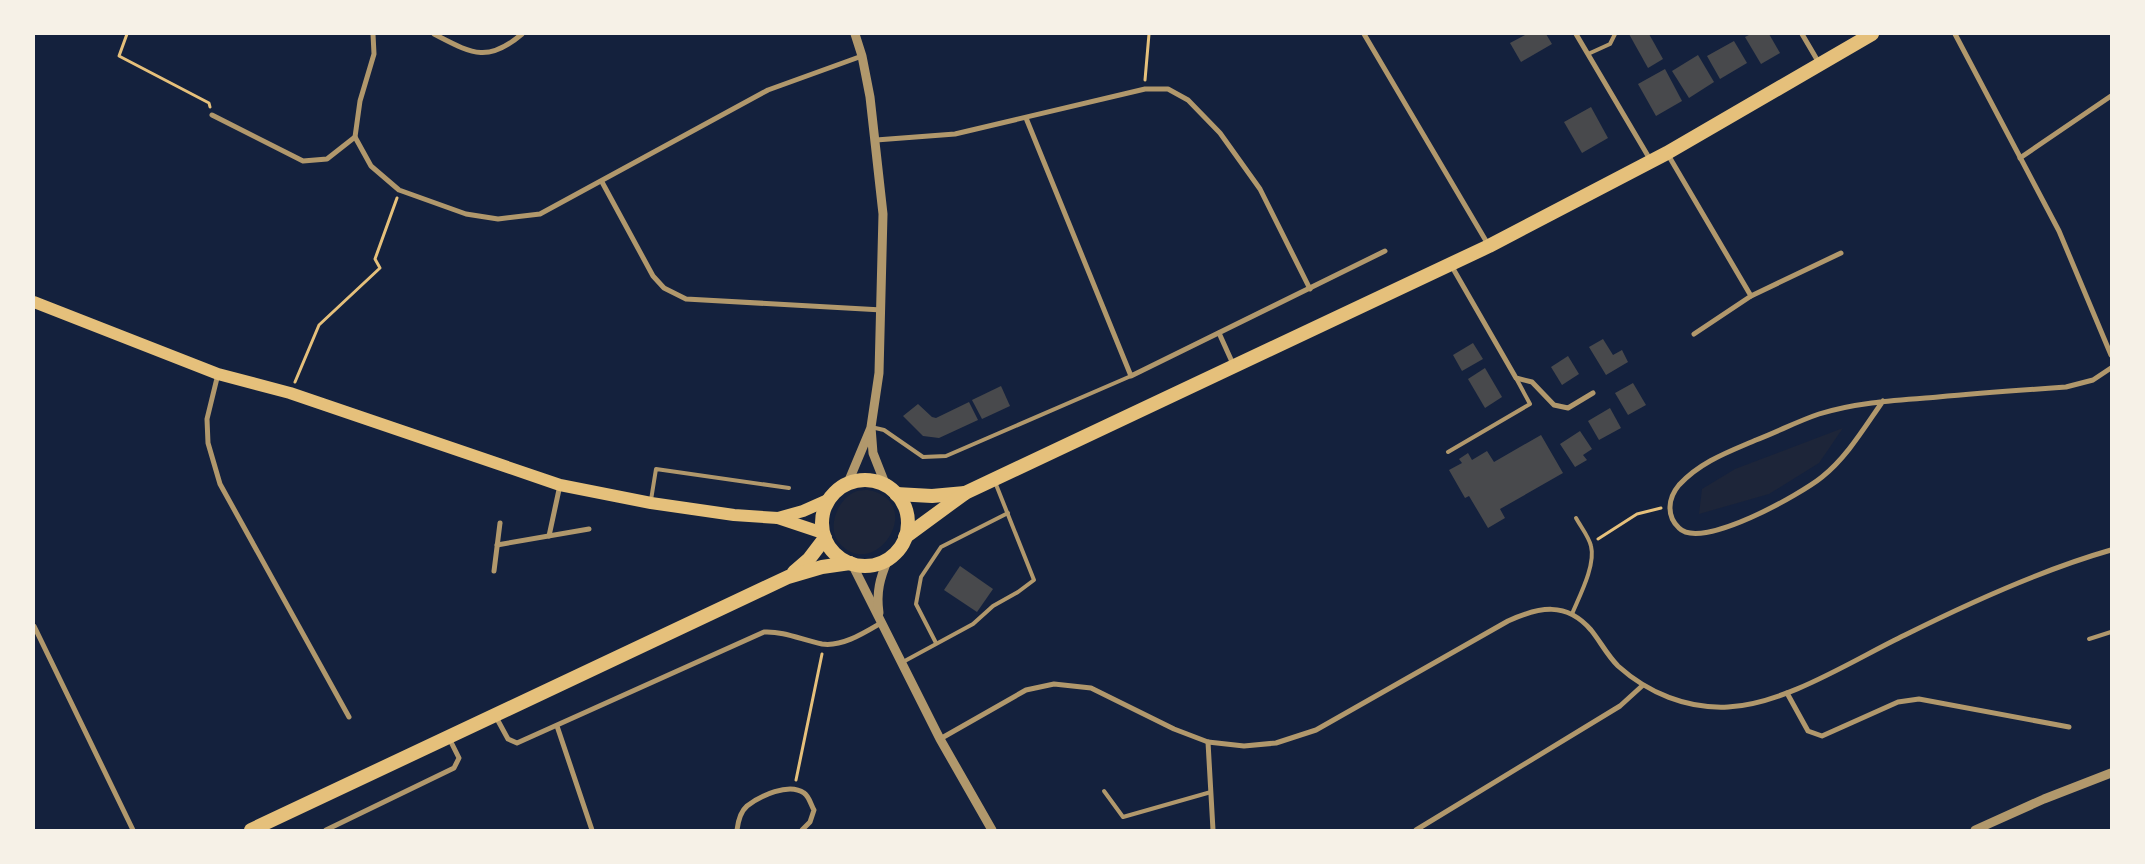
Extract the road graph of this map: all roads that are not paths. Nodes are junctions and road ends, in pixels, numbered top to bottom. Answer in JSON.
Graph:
{"nodes":[{"id":1,"x":373,"y":34,"type":"edge"},
{"id":2,"x":434,"y":34,"type":"edge"},
{"id":3,"x":522,"y":34,"type":"edge"},
{"id":4,"x":855,"y":34,"type":"edge"},
{"id":5,"x":1364,"y":34,"type":"edge"},
{"id":6,"x":1576,"y":34,"type":"edge"},
{"id":7,"x":1615,"y":34,"type":"edge"},
{"id":8,"x":1802,"y":34,"type":"edge"},
{"id":9,"x":1872,"y":34,"type":"edge"},
{"id":10,"x":1955,"y":34,"type":"edge"},
{"id":11,"x":1588,"y":54,"type":"junction"},
{"id":12,"x":862,"y":56,"type":"junction"},
{"id":13,"x":1821,"y":66,"type":"junction"},
{"id":14,"x":2111,"y":96,"type":"edge"},
{"id":15,"x":212,"y":115,"type":"road end"},
{"id":16,"x":1026,"y":118,"type":"junction"},
{"id":17,"x":355,"y":136,"type":"junction"},
{"id":18,"x":876,"y":140,"type":"junction"},
{"id":19,"x":1667,"y":153,"type":"junction"},
{"id":20,"x":2020,"y":158,"type":"junction"},
{"id":21,"x":1651,"y":162,"type":"junction"},
{"id":22,"x":602,"y":182,"type":"junction"},
{"id":23,"x":1489,"y":246,"type":"junction"},
{"id":24,"x":1385,"y":252,"type":"dead end"},
{"id":25,"x":1841,"y":253,"type":"dead end"},
{"id":26,"x":1451,"y":265,"type":"junction"},
{"id":27,"x":1310,"y":288,"type":"junction"},
{"id":28,"x":1751,"y":296,"type":"junction"},
{"id":29,"x":34,"y":302,"type":"edge"},
{"id":30,"x":882,"y":310,"type":"junction"},
{"id":31,"x":1219,"y":333,"type":"junction"},
{"id":32,"x":1694,"y":334,"type":"dead end"},
{"id":33,"x":2111,"y":355,"type":"edge"},
{"id":34,"x":1234,"y":366,"type":"junction"},
{"id":35,"x":2111,"y":368,"type":"edge"},
{"id":36,"x":218,"y":374,"type":"junction"},
{"id":37,"x":1131,"y":376,"type":"junction"},
{"id":38,"x":1516,"y":378,"type":"junction"},
{"id":39,"x":1593,"y":393,"type":"dead end"},
{"id":40,"x":1883,"y":401,"type":"junction"},
{"id":41,"x":871,"y":427,"type":"junction"},
{"id":42,"x":1448,"y":452,"type":"dead end"},
{"id":43,"x":994,"y":480,"type":"junction"},
{"id":44,"x":847,"y":484,"type":"junction"},
{"id":45,"x":560,"y":485,"type":"junction"},
{"id":46,"x":789,"y":488,"type":"dead end"},
{"id":47,"x":891,"y":490,"type":"junction"},
{"id":48,"x":965,"y":493,"type":"junction"},
{"id":49,"x":830,"y":499,"type":"junction"},
{"id":50,"x":651,"y":503,"type":"junction"},
{"id":51,"x":1008,"y":513,"type":"junction"},
{"id":52,"x":778,"y":518,"type":"junction"},
{"id":53,"x":1576,"y":518,"type":"dead end"},
{"id":54,"x":500,"y":522,"type":"dead end"},
{"id":55,"x":589,"y":529,"type":"dead end"},
{"id":56,"x":549,"y":536,"type":"junction"},
{"id":57,"x":824,"y":536,"type":"junction"},
{"id":58,"x":905,"y":537,"type":"junction"},
{"id":59,"x":497,"y":545,"type":"junction"},
{"id":60,"x":2111,"y":550,"type":"edge"},
{"id":61,"x":888,"y":559,"type":"junction"},
{"id":62,"x":851,"y":564,"type":"junction"},
{"id":63,"x":494,"y":571,"type":"dead end"},
{"id":64,"x":788,"y":577,"type":"junction"},
{"id":65,"x":1572,"y":614,"type":"junction"},
{"id":66,"x":881,"y":623,"type":"junction"},
{"id":67,"x":34,"y":626,"type":"edge"},
{"id":68,"x":2111,"y":632,"type":"edge"},
{"id":69,"x":2089,"y":639,"type":"dead end"},
{"id":70,"x":936,"y":643,"type":"junction"},
{"id":71,"x":901,"y":663,"type":"junction"},
{"id":72,"x":1642,"y":686,"type":"junction"},
{"id":73,"x":1787,"y":693,"type":"junction"},
{"id":74,"x":496,"y":715,"type":"junction"},
{"id":75,"x":349,"y":717,"type":"dead end"},
{"id":76,"x":557,"y":726,"type":"junction"},
{"id":77,"x":2069,"y":727,"type":"dead end"},
{"id":78,"x":448,"y":737,"type":"junction"},
{"id":79,"x":940,"y":738,"type":"junction"},
{"id":80,"x":1208,"y":742,"type":"junction"},
{"id":81,"x":2111,"y":773,"type":"edge"},
{"id":82,"x":1104,"y":791,"type":"dead end"},
{"id":83,"x":1211,"y":792,"type":"junction"},
{"id":84,"x":329,"y":829,"type":"edge"},
{"id":85,"x":133,"y":830,"type":"edge"},
{"id":86,"x":251,"y":830,"type":"edge"},
{"id":87,"x":592,"y":830,"type":"edge"},
{"id":88,"x":737,"y":830,"type":"edge"},
{"id":89,"x":802,"y":830,"type":"edge"},
{"id":90,"x":992,"y":830,"type":"edge"},
{"id":91,"x":1213,"y":830,"type":"edge"},
{"id":92,"x":1416,"y":830,"type":"edge"},
{"id":93,"x":1974,"y":830,"type":"edge"}],
"edges":[{"from":1,"to":17,"type":"street"},
{"from":2,"to":3,"type":"street"},
{"from":4,"to":12,"type":"street"},
{"from":5,"to":23,"type":"street"},
{"from":6,"to":11,"type":"street"},
{"from":7,"to":11,"type":"lane"},
{"from":8,"to":13,"type":"street"},
{"from":9,"to":13,"type":"highway"},
{"from":10,"to":20,"type":"street"},
{"from":11,"to":21,"type":"street"},
{"from":12,"to":18,"type":"street"},
{"from":12,"to":22,"type":"street"},
{"from":13,"to":19,"type":"highway"},
{"from":14,"to":20,"type":"street"},
{"from":15,"to":17,"type":"street"},
{"from":16,"to":18,"type":"street"},
{"from":16,"to":27,"type":"street"},
{"from":16,"to":37,"type":"street"},
{"from":17,"to":22,"type":"street"},
{"from":18,"to":30,"type":"street"},
{"from":19,"to":21,"type":"highway"},
{"from":19,"to":28,"type":"street"},
{"from":20,"to":33,"type":"street"},
{"from":21,"to":23,"type":"highway"},
{"from":22,"to":30,"type":"street"},
{"from":23,"to":26,"type":"highway"},
{"from":24,"to":27,"type":"street"},
{"from":25,"to":28,"type":"street"},
{"from":26,"to":34,"type":"highway"},
{"from":26,"to":38,"type":"street"},
{"from":27,"to":31,"type":"street"},
{"from":28,"to":32,"type":"street"},
{"from":29,"to":36,"type":"main road"},
{"from":30,"to":41,"type":"street"},
{"from":31,"to":34,"type":"street"},
{"from":31,"to":37,"type":"street"},
{"from":34,"to":43,"type":"highway"},
{"from":35,"to":40,"type":"street"},
{"from":36,"to":45,"type":"main road"},
{"from":36,"to":75,"type":"street"},
{"from":37,"to":41,"type":"lane"},
{"from":38,"to":39,"type":"street"},
{"from":38,"to":42,"type":"lane"},
{"from":40,"to":40,"type":"street"},
{"from":41,"to":44,"type":"street"},
{"from":41,"to":47,"type":"street"},
{"from":43,"to":48,"type":"highway"},
{"from":43,"to":51,"type":"lane"},
{"from":44,"to":47,"type":"highway"},
{"from":44,"to":49,"type":"highway"},
{"from":45,"to":50,"type":"main road"},
{"from":45,"to":56,"type":"street"},
{"from":46,"to":50,"type":"lane"},
{"from":47,"to":48,"type":"highway"},
{"from":47,"to":58,"type":"highway"},
{"from":48,"to":58,"type":"highway"},
{"from":49,"to":52,"type":"main road"},
{"from":49,"to":57,"type":"highway"},
{"from":50,"to":52,"type":"main road"},
{"from":51,"to":70,"type":"lane"},
{"from":51,"to":70,"type":"lane"},
{"from":52,"to":57,"type":"main road"},
{"from":53,"to":65,"type":"lane"},
{"from":54,"to":59,"type":"street"},
{"from":55,"to":56,"type":"street"},
{"from":56,"to":59,"type":"street"},
{"from":57,"to":62,"type":"highway"},
{"from":57,"to":64,"type":"highway"},
{"from":58,"to":61,"type":"highway"},
{"from":59,"to":63,"type":"street"},
{"from":60,"to":73,"type":"street"},
{"from":61,"to":62,"type":"highway"},
{"from":61,"to":66,"type":"street"},
{"from":62,"to":64,"type":"highway"},
{"from":62,"to":66,"type":"street"},
{"from":64,"to":74,"type":"highway"},
{"from":65,"to":72,"type":"street"},
{"from":65,"to":80,"type":"street"},
{"from":66,"to":71,"type":"street"},
{"from":66,"to":76,"type":"street"},
{"from":67,"to":85,"type":"street"},
{"from":68,"to":69,"type":"lane"},
{"from":70,"to":71,"type":"lane"},
{"from":71,"to":79,"type":"street"},
{"from":72,"to":73,"type":"street"},
{"from":72,"to":92,"type":"street"},
{"from":73,"to":77,"type":"street"},
{"from":74,"to":76,"type":"street"},
{"from":74,"to":78,"type":"highway"},
{"from":76,"to":87,"type":"street"},
{"from":78,"to":84,"type":"street"},
{"from":78,"to":86,"type":"highway"},
{"from":79,"to":80,"type":"street"},
{"from":79,"to":90,"type":"street"},
{"from":80,"to":83,"type":"street"},
{"from":81,"to":93,"type":"street"},
{"from":82,"to":83,"type":"lane"},
{"from":83,"to":91,"type":"street"},
{"from":88,"to":89,"type":"street"}]}
